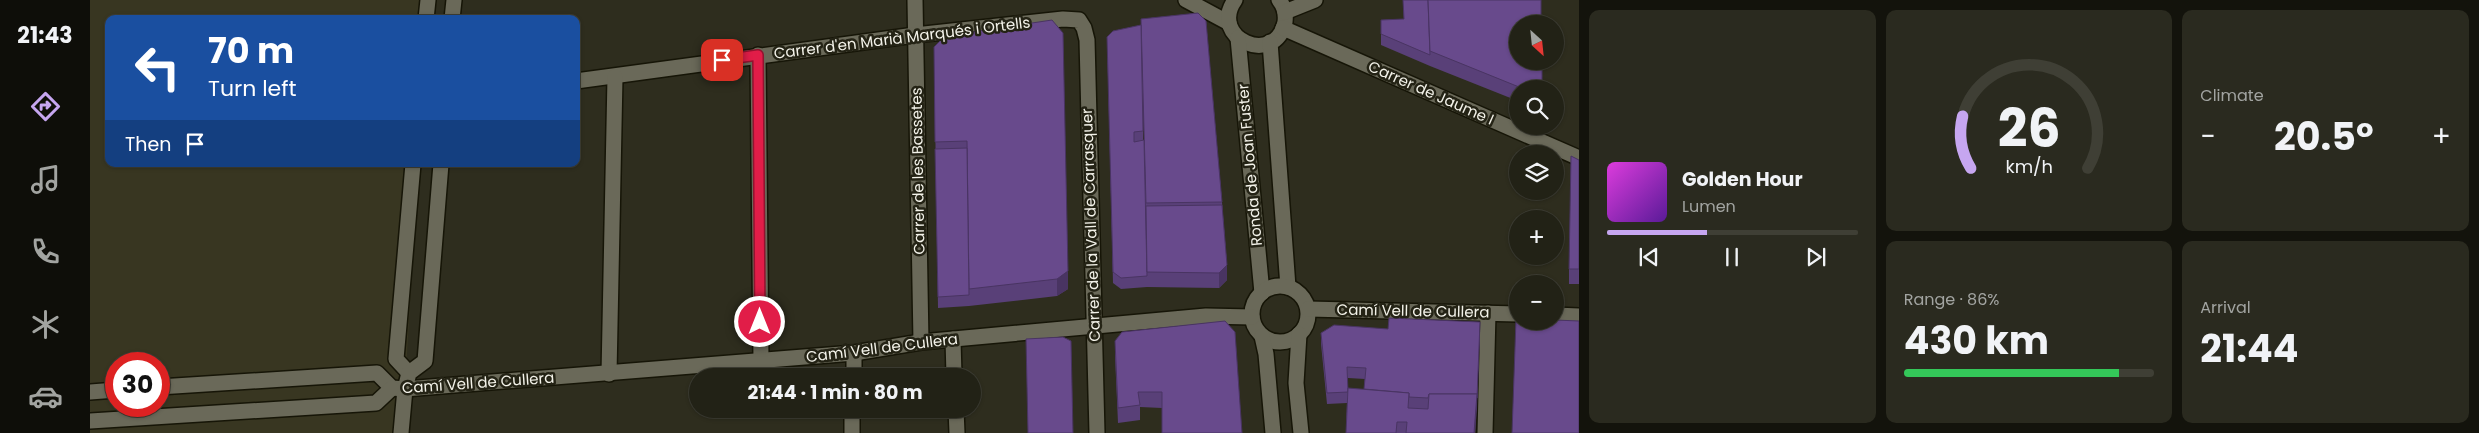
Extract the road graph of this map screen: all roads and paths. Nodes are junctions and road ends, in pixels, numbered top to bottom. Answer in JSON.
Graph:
{"nodes":[{"id":1,"x":428,"y":0,"type":"edge"},
{"id":2,"x":454,"y":0,"type":"edge"},
{"id":3,"x":915,"y":0,"type":"edge"},
{"id":4,"x":1186,"y":0,"type":"edge"},
{"id":5,"x":1232,"y":0,"type":"edge"},
{"id":6,"x":1315,"y":0,"type":"edge"},
{"id":7,"x":1282,"y":6,"type":"edge"},
{"id":8,"x":426,"y":15,"type":"edge"},
{"id":9,"x":452,"y":15,"type":"edge"},
{"id":10,"x":1079,"y":20,"type":"joint"},
{"id":11,"x":1229,"y":23,"type":"junction"},
{"id":12,"x":1284,"y":28,"type":"junction"},
{"id":13,"x":915,"y":34,"type":"junction"},
{"id":14,"x":1238,"y":38,"type":"junction"},
{"id":15,"x":1270,"y":42,"type":"junction"},
{"id":16,"x":758,"y":55,"type":"junction"},
{"id":17,"x":615,"y":77,"type":"junction"},
{"id":18,"x":580,"y":81,"type":"edge"},
{"id":19,"x":1579,"y":158,"type":"edge"},
{"id":20,"x":413,"y":167,"type":"edge"},
{"id":21,"x":441,"y":167,"type":"edge"},
{"id":22,"x":1288,"y":287,"type":"junction"},
{"id":23,"x":1262,"y":293,"type":"junction"},
{"id":24,"x":1308,"y":308,"type":"junction"},
{"id":25,"x":1488,"y":313,"type":"junction"},
{"id":26,"x":1509,"y":314,"type":"edge"},
{"id":27,"x":1564,"y":315,"type":"edge"},
{"id":28,"x":1252,"y":316,"type":"junction"},
{"id":29,"x":1579,"y":316,"type":"edge"},
{"id":30,"x":1094,"y":326,"type":"junction"},
{"id":31,"x":1299,"y":334,"type":"junction"},
{"id":32,"x":1262,"y":336,"type":"junction"},
{"id":33,"x":953,"y":339,"type":"junction"},
{"id":34,"x":921,"y":342,"type":"junction"},
{"id":35,"x":854,"y":353,"type":"junction"},
{"id":36,"x":761,"y":361,"type":"junction"},
{"id":37,"x":854,"y":368,"type":"edge"},
{"id":38,"x":954,"y":368,"type":"edge"},
{"id":39,"x":409,"y":373,"type":"junction"},
{"id":40,"x":609,"y":374,"type":"junction"},
{"id":41,"x":170,"y":387,"type":"edge"},
{"id":42,"x":398,"y":388,"type":"junction"},
{"id":43,"x":105,"y":391,"type":"edge"},
{"id":44,"x":90,"y":392,"type":"edge"},
{"id":45,"x":852,"y":418,"type":"edge"},
{"id":46,"x":956,"y":418,"type":"edge"},
{"id":47,"x":90,"y":421,"type":"edge"},
{"id":48,"x":401,"y":433,"type":"edge"},
{"id":49,"x":852,"y":433,"type":"edge"},
{"id":50,"x":957,"y":433,"type":"edge"},
{"id":51,"x":1097,"y":433,"type":"edge"},
{"id":52,"x":1273,"y":433,"type":"edge"},
{"id":53,"x":1301,"y":433,"type":"edge"},
{"id":54,"x":1485,"y":433,"type":"edge"}],
"edges":[{"from":1,"to":8,"type":"street"},
{"from":2,"to":9,"type":"street"},
{"from":3,"to":13,"type":"street","name":"Carrer de les Bassetes"},
{"from":4,"to":11,"type":"street"},
{"from":5,"to":11,"type":"street"},
{"from":6,"to":7,"type":"street"},
{"from":7,"to":12,"type":"street"},
{"from":10,"to":13,"type":"street","name":"Carrer d'en Marià Marqués i Ortells"},
{"from":10,"to":30,"type":"street","name":"Carrer de la Vall de Carrasquer"},
{"from":11,"to":14,"type":"street"},
{"from":12,"to":15,"type":"street"},
{"from":12,"to":19,"type":"street","name":"Carrer de Jaume I"},
{"from":13,"to":16,"type":"street","name":"Carrer d'en Marià Marqués i Ortells"},
{"from":13,"to":34,"type":"street","name":"Carrer de les Bassetes"},
{"from":14,"to":15,"type":"street"},
{"from":14,"to":23,"type":"street","name":"Ronda de Joan Fuster"},
{"from":15,"to":22,"type":"street","name":"Ronda de Joan Fuster"},
{"from":16,"to":17,"type":"street","name":"Carrer d'en Marià Marqués i Ortells"},
{"from":16,"to":36,"type":"street"},
{"from":17,"to":18,"type":"street","name":"Carrer d'en Marià Marqués i Ortells"},
{"from":17,"to":40,"type":"street"},
{"from":20,"to":39,"type":"street"},
{"from":21,"to":39,"type":"street"},
{"from":22,"to":23,"type":"street"},
{"from":22,"to":24,"type":"street"},
{"from":23,"to":28,"type":"street"},
{"from":24,"to":25,"type":"street","name":"Camí Vell de Cullera"},
{"from":24,"to":31,"type":"street"},
{"from":25,"to":26,"type":"street","name":"Camí Vell de Cullera"},
{"from":25,"to":54,"type":"street"},
{"from":27,"to":29,"type":"street"},
{"from":28,"to":30,"type":"street","name":"Camí Vell de Cullera"},
{"from":28,"to":32,"type":"street"},
{"from":30,"to":33,"type":"street","name":"Camí Vell de Cullera"},
{"from":30,"to":51,"type":"street","name":"Carrer de la Vall de Carrasquer"},
{"from":31,"to":32,"type":"street"},
{"from":31,"to":53,"type":"street"},
{"from":32,"to":52,"type":"street"},
{"from":33,"to":34,"type":"street","name":"Camí Vell de Cullera"},
{"from":33,"to":38,"type":"street"},
{"from":34,"to":35,"type":"street","name":"Camí Vell de Cullera"},
{"from":35,"to":36,"type":"street","name":"Camí Vell de Cullera"},
{"from":35,"to":37,"type":"street"},
{"from":36,"to":40,"type":"street","name":"Camí Vell de Cullera"},
{"from":39,"to":42,"type":"street"},
{"from":40,"to":42,"type":"street","name":"Camí Vell de Cullera"},
{"from":41,"to":42,"type":"street","name":"Camí Vell de Cullera"},
{"from":42,"to":47,"type":"street","name":"Camí Vell de Cullera"},
{"from":42,"to":48,"type":"street"},
{"from":43,"to":44,"type":"street"},
{"from":45,"to":49,"type":"street"},
{"from":46,"to":50,"type":"street"}]}
